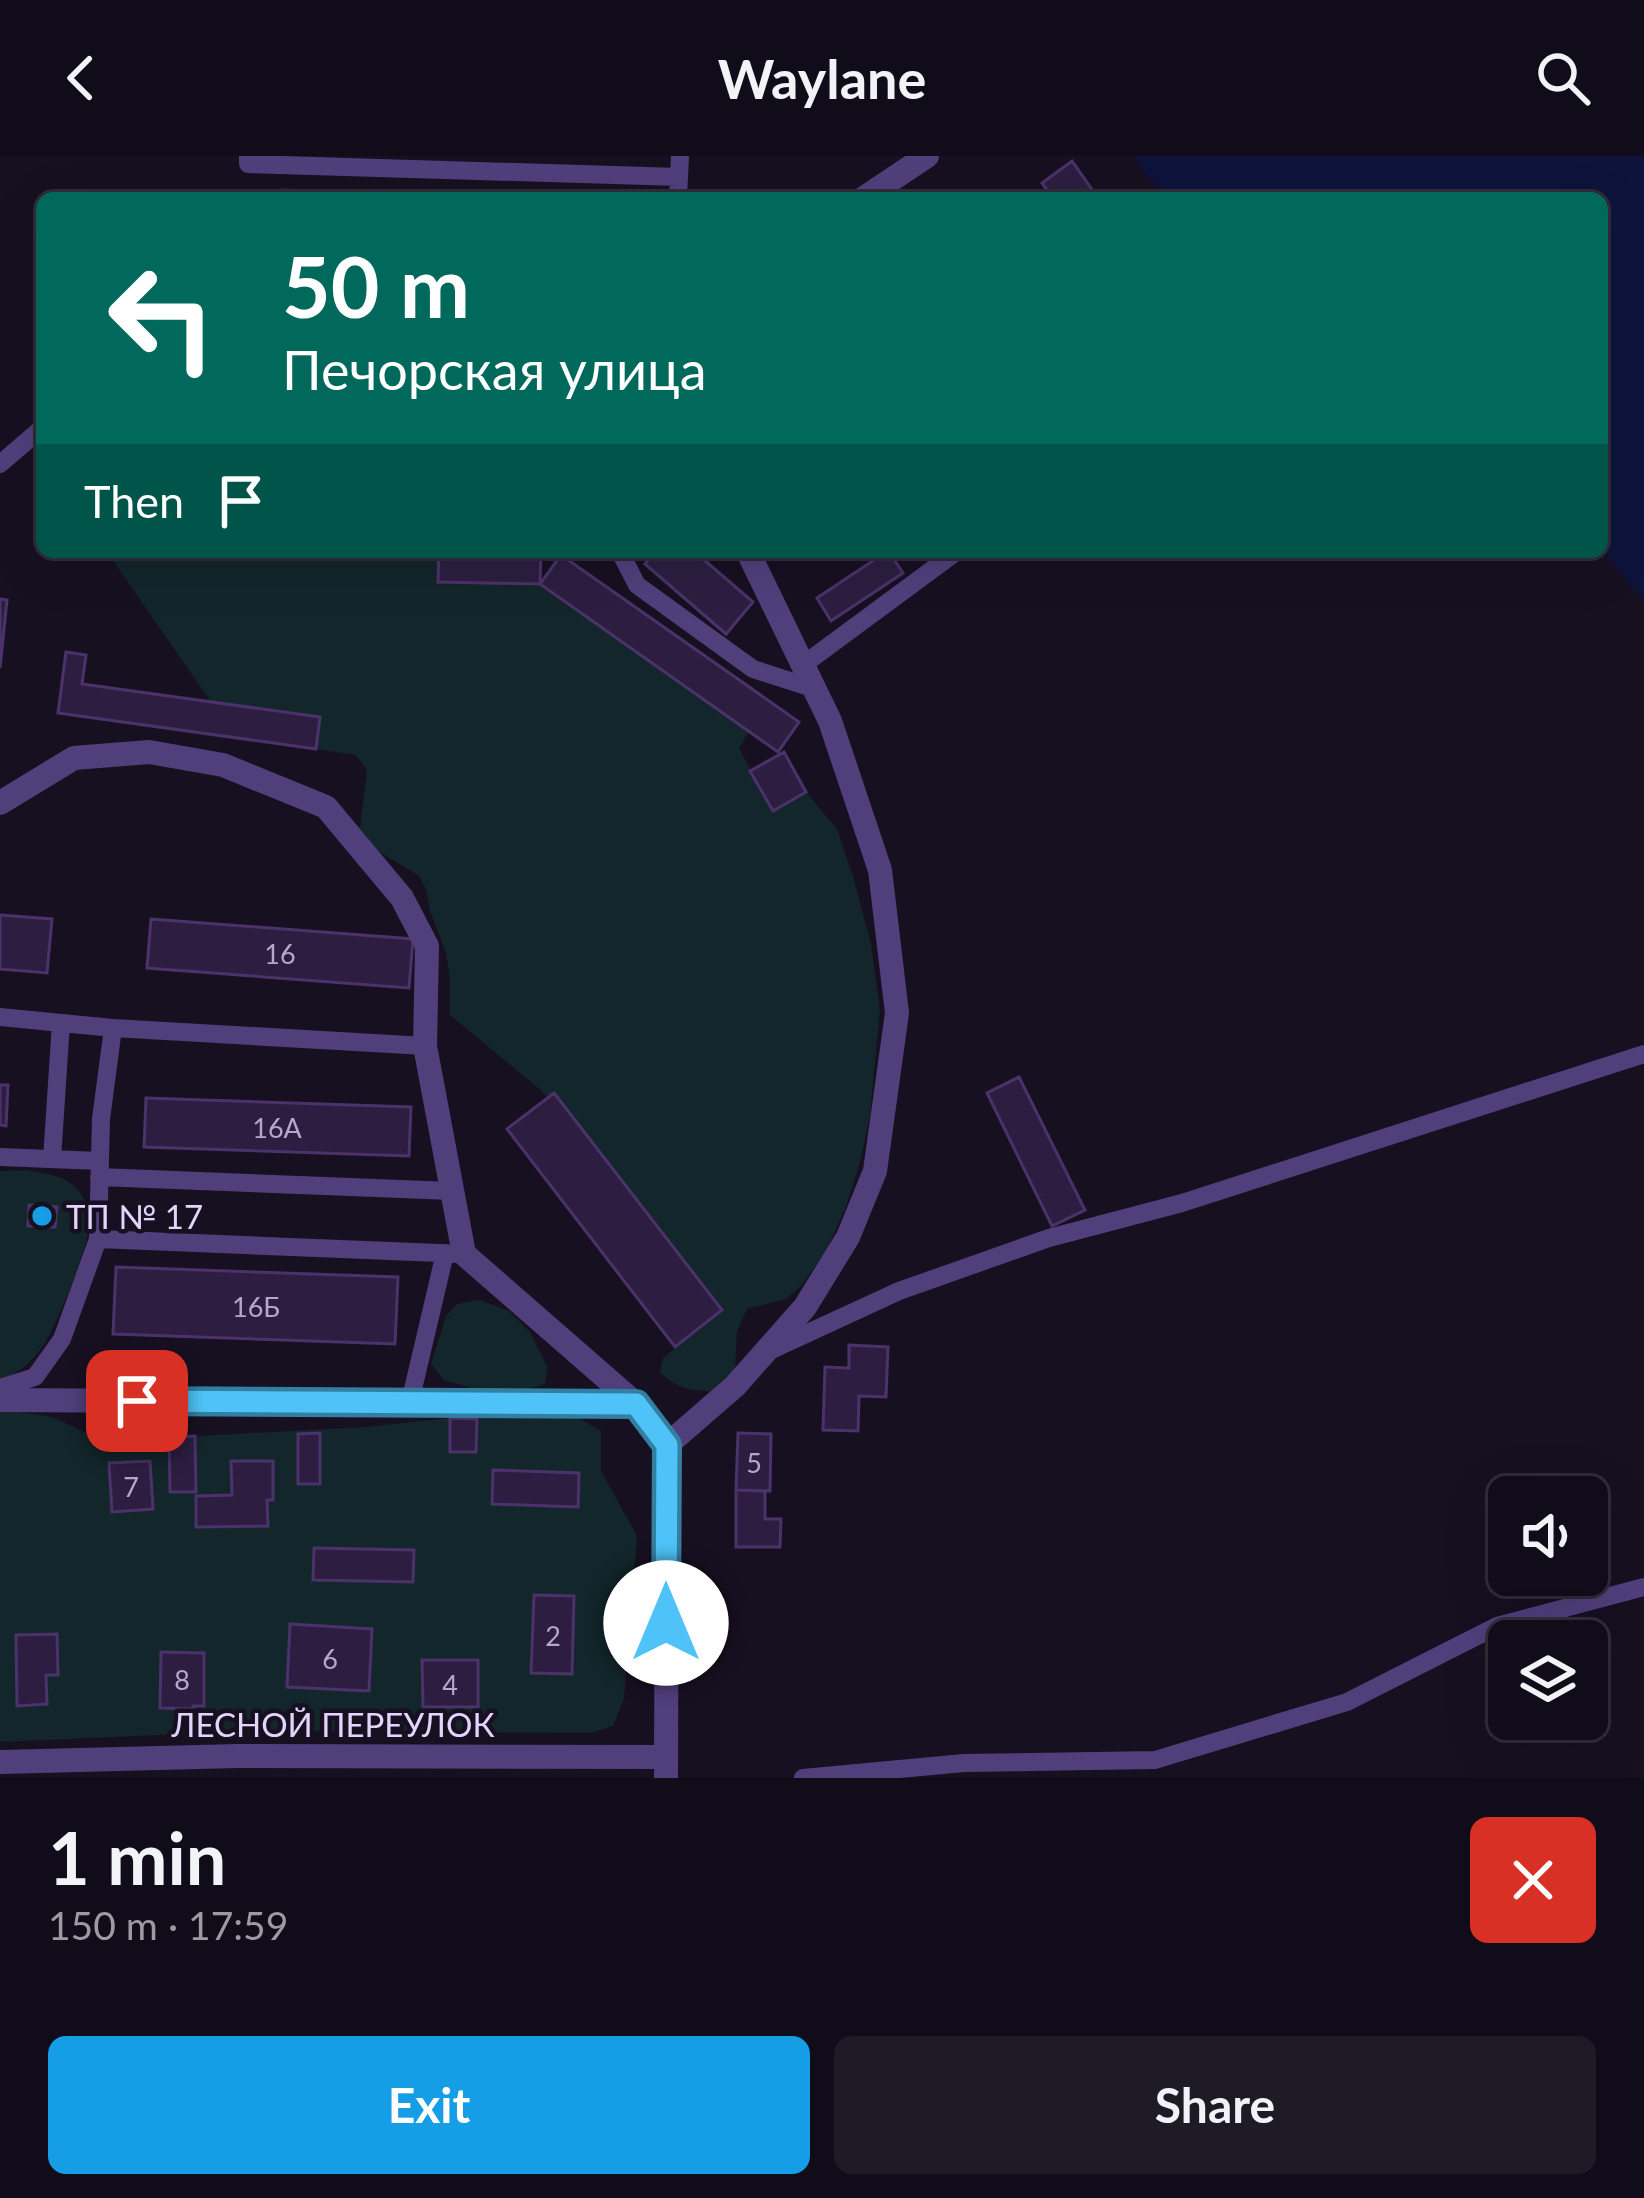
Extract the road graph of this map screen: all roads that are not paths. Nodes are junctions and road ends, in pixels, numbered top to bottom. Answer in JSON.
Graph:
{"nodes":[{"id":1,"x":248,"y":156,"type":"edge"},
{"id":2,"x":680,"y":156,"type":"edge"},
{"id":3,"x":928,"y":156,"type":"edge"},
{"id":4,"x":679,"y":177,"type":"junction"},
{"id":5,"x":678,"y":192,"type":"edge"},
{"id":6,"x":873,"y":192,"type":"edge"},
{"id":7,"x":36,"y":433,"type":"edge"},
{"id":8,"x":0,"y":464,"type":"edge"},
{"id":9,"x":623,"y":558,"type":"edge"},
{"id":10,"x":751,"y":558,"type":"edge"},
{"id":11,"x":948,"y":558,"type":"edge"},
{"id":12,"x":803,"y":664,"type":"junction"},
{"id":13,"x":815,"y":689,"type":"junction"},
{"id":14,"x":0,"y":803,"type":"edge"},
{"id":15,"x":0,"y":1017,"type":"edge"},
{"id":16,"x":61,"y":1023,"type":"junction"},
{"id":17,"x":113,"y":1028,"type":"junction"},
{"id":18,"x":425,"y":1046,"type":"junction"},
{"id":19,"x":1644,"y":1054,"type":"edge"},
{"id":20,"x":0,"y":1156,"type":"edge"},
{"id":21,"x":52,"y":1159,"type":"junction"},
{"id":22,"x":99,"y":1169,"type":"junction"},
{"id":23,"x":452,"y":1191,"type":"junction"},
{"id":24,"x":98,"y":1239,"type":"junction"},
{"id":25,"x":455,"y":1254,"type":"junction"},
{"id":26,"x":764,"y":1353,"type":"junction"},
{"id":27,"x":0,"y":1388,"type":"edge"},
{"id":28,"x":0,"y":1400,"type":"edge"},
{"id":29,"x":410,"y":1402,"type":"junction"},
{"id":30,"x":636,"y":1404,"type":"junction"},
{"id":31,"x":667,"y":1445,"type":"junction"},
{"id":32,"x":1644,"y":1587,"type":"edge"},
{"id":33,"x":0,"y":1762,"type":"edge"},
{"id":34,"x":666,"y":1767,"type":"edge"},
{"id":35,"x":803,"y":1778,"type":"edge"}],
"edges":[{"from":1,"to":4,"type":"lane"},
{"from":2,"to":4,"type":"lane"},
{"from":3,"to":6,"type":"street"},
{"from":4,"to":5,"type":"lane"},
{"from":7,"to":8,"type":"lane"},
{"from":9,"to":13,"type":"lane"},
{"from":10,"to":12,"type":"street"},
{"from":11,"to":12,"type":"lane"},
{"from":12,"to":13,"type":"street"},
{"from":13,"to":26,"type":"street"},
{"from":14,"to":18,"type":"street"},
{"from":15,"to":16,"type":"lane"},
{"from":16,"to":17,"type":"lane"},
{"from":16,"to":21,"type":"lane"},
{"from":17,"to":18,"type":"lane"},
{"from":17,"to":22,"type":"lane"},
{"from":18,"to":23,"type":"street"},
{"from":19,"to":26,"type":"lane"},
{"from":20,"to":21,"type":"lane"},
{"from":21,"to":22,"type":"lane"},
{"from":22,"to":23,"type":"lane"},
{"from":22,"to":24,"type":"lane"},
{"from":23,"to":25,"type":"street"},
{"from":24,"to":25,"type":"lane"},
{"from":24,"to":27,"type":"lane"},
{"from":25,"to":29,"type":"lane"},
{"from":25,"to":30,"type":"street"},
{"from":26,"to":31,"type":"street"},
{"from":28,"to":29,"type":"street"},
{"from":29,"to":30,"type":"street"},
{"from":30,"to":31,"type":"street"},
{"from":31,"to":34,"type":"street"},
{"from":32,"to":35,"type":"lane"},
{"from":33,"to":34,"type":"street","name":"ЛЕСНОЙ ПЕРЕУЛОК"}]}
